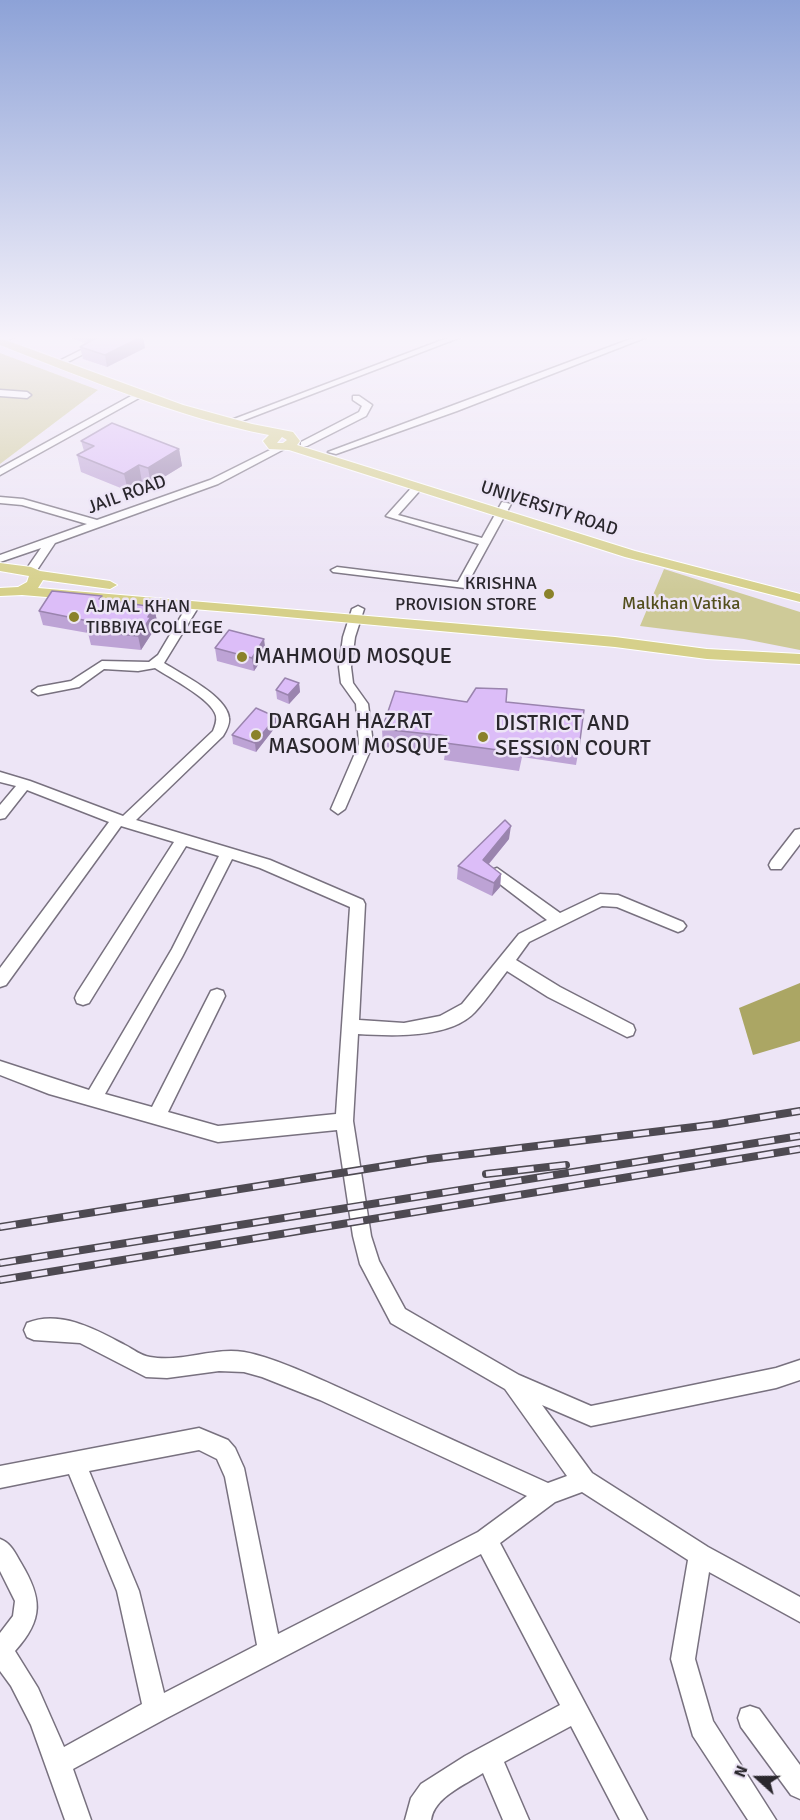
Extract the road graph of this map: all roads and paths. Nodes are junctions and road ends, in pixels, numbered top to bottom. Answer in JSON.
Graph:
{"nodes":[{"id":1,"x":91,"y":422,"type":"edge"},
{"id":2,"x":216,"y":422,"type":"edge"},
{"id":3,"x":231,"y":422,"type":"edge"},
{"id":4,"x":341,"y":422,"type":"edge"},
{"id":5,"x":418,"y":422,"type":"edge"},
{"id":6,"x":284,"y":442,"type":"junction"},
{"id":7,"x":333,"y":452,"type":"junction"},
{"id":8,"x":0,"y":472,"type":"edge"},
{"id":9,"x":418,"y":486,"type":"junction"},
{"id":10,"x":0,"y":500,"type":"edge"},
{"id":11,"x":504,"y":509,"type":"junction"},
{"id":12,"x":95,"y":523,"type":"junction"},
{"id":13,"x":50,"y":542,"type":"junction"},
{"id":14,"x":485,"y":542,"type":"junction"},
{"id":15,"x":0,"y":559,"type":"edge"},
{"id":16,"x":0,"y":567,"type":"edge"},
{"id":17,"x":337,"y":570,"type":"dead end"},
{"id":18,"x":33,"y":573,"type":"junction"},
{"id":19,"x":800,"y":587,"type":"edge"},
{"id":20,"x":22,"y":591,"type":"junction"},
{"id":21,"x":0,"y":592,"type":"edge"},
{"id":22,"x":800,"y":598,"type":"edge"},
{"id":23,"x":193,"y":606,"type":"junction"},
{"id":24,"x":357,"y":614,"type":"junction"},
{"id":25,"x":748,"y":655,"type":"junction"},
{"id":26,"x":800,"y":659,"type":"edge"},
{"id":27,"x":156,"y":663,"type":"junction"},
{"id":28,"x":800,"y":675,"type":"edge"},
{"id":29,"x":38,"y":691,"type":"dead end"},
{"id":30,"x":0,"y":777,"type":"edge"},
{"id":31,"x":25,"y":784,"type":"junction"},
{"id":32,"x":338,"y":808,"type":"dead end"},
{"id":33,"x":0,"y":814,"type":"edge"},
{"id":34,"x":122,"y":821,"type":"junction"},
{"id":35,"x":800,"y":834,"type":"edge"},
{"id":36,"x":183,"y":839,"type":"junction"},
{"id":37,"x":228,"y":853,"type":"junction"},
{"id":38,"x":776,"y":865,"type":"dead end"},
{"id":39,"x":497,"y":874,"type":"edge"},
{"id":40,"x":559,"y":921,"type":"junction"},
{"id":41,"x":678,"y":926,"type":"dead end"},
{"id":42,"x":506,"y":962,"type":"junction"},
{"id":43,"x":0,"y":980,"type":"edge"},
{"id":44,"x":217,"y":996,"type":"dead end"},
{"id":45,"x":83,"y":998,"type":"dead end"},
{"id":46,"x":350,"y":1027,"type":"junction"},
{"id":47,"x":627,"y":1030,"type":"dead end"},
{"id":48,"x":0,"y":1068,"type":"edge"},
{"id":49,"x":93,"y":1098,"type":"junction"},
{"id":50,"x":156,"y":1116,"type":"junction"},
{"id":51,"x":344,"y":1122,"type":"junction"},
{"id":52,"x":34,"y":1330,"type":"dead end"},
{"id":53,"x":800,"y":1370,"type":"edge"},
{"id":54,"x":512,"y":1382,"type":"junction"},
{"id":55,"x":75,"y":1462,"type":"junction"},
{"id":56,"x":0,"y":1477,"type":"edge"},
{"id":57,"x":584,"y":1481,"type":"junction"},
{"id":58,"x":548,"y":1494,"type":"junction"},
{"id":59,"x":486,"y":1540,"type":"junction"},
{"id":60,"x":0,"y":1550,"type":"edge"},
{"id":61,"x":700,"y":1555,"type":"junction"},
{"id":62,"x":800,"y":1610,"type":"edge"},
{"id":63,"x":0,"y":1650,"type":"edge"},
{"id":64,"x":270,"y":1651,"type":"junction"},
{"id":65,"x":0,"y":1659,"type":"edge"},
{"id":66,"x":156,"y":1710,"type":"junction"},
{"id":67,"x":576,"y":1710,"type":"junction"},
{"id":68,"x":750,"y":1718,"type":"dead end"},
{"id":69,"x":489,"y":1757,"type":"junction"},
{"id":70,"x":59,"y":1763,"type":"junction"},
{"id":71,"x":800,"y":1786,"type":"edge"},
{"id":72,"x":78,"y":1820,"type":"edge"},
{"id":73,"x":418,"y":1820,"type":"edge"},
{"id":74,"x":516,"y":1820,"type":"edge"},
{"id":75,"x":634,"y":1820,"type":"edge"},
{"id":76,"x":763,"y":1820,"type":"edge"}],
"edges":[{"from":1,"to":8,"type":"street"},
{"from":2,"to":6,"type":"main road","name":"UNIVERSITY ROAD"},
{"from":3,"to":6,"type":"main road","name":"UNIVERSITY ROAD"},
{"from":4,"to":6,"type":"street","name":"JAIL ROAD"},
{"from":5,"to":7,"type":"street"},
{"from":6,"to":7,"type":"main road","name":"UNIVERSITY ROAD"},
{"from":6,"to":9,"type":"main road","name":"UNIVERSITY ROAD"},
{"from":6,"to":12,"type":"street","name":"JAIL ROAD"},
{"from":7,"to":11,"type":"main road","name":"UNIVERSITY ROAD"},
{"from":9,"to":11,"type":"main road","name":"UNIVERSITY ROAD"},
{"from":9,"to":14,"type":"street"},
{"from":10,"to":12,"type":"street"},
{"from":11,"to":14,"type":"street"},
{"from":11,"to":19,"type":"main road","name":"UNIVERSITY ROAD"},
{"from":11,"to":22,"type":"main road","name":"UNIVERSITY ROAD"},
{"from":12,"to":13,"type":"street","name":"JAIL ROAD"},
{"from":13,"to":15,"type":"street","name":"JAIL ROAD"},
{"from":13,"to":18,"type":"street"},
{"from":14,"to":17,"type":"street"},
{"from":16,"to":18,"type":"main road"},
{"from":18,"to":20,"type":"main road"},
{"from":18,"to":24,"type":"main road"},
{"from":20,"to":21,"type":"main road"},
{"from":20,"to":23,"type":"main road"},
{"from":23,"to":24,"type":"main road"},
{"from":23,"to":27,"type":"street"},
{"from":24,"to":25,"type":"main road"},
{"from":24,"to":32,"type":"street"},
{"from":25,"to":26,"type":"main road"},
{"from":25,"to":28,"type":"main road"},
{"from":27,"to":29,"type":"street"},
{"from":27,"to":34,"type":"street"},
{"from":30,"to":31,"type":"street"},
{"from":31,"to":33,"type":"street"},
{"from":31,"to":34,"type":"street"},
{"from":34,"to":36,"type":"street"},
{"from":34,"to":43,"type":"street"},
{"from":35,"to":38,"type":"street"},
{"from":36,"to":37,"type":"street"},
{"from":36,"to":45,"type":"street"},
{"from":37,"to":46,"type":"street"},
{"from":37,"to":49,"type":"street"},
{"from":39,"to":40,"type":"street"},
{"from":40,"to":41,"type":"street"},
{"from":40,"to":42,"type":"street"},
{"from":42,"to":46,"type":"street"},
{"from":42,"to":47,"type":"street"},
{"from":44,"to":50,"type":"street"},
{"from":46,"to":51,"type":"street"},
{"from":48,"to":49,"type":"street"},
{"from":49,"to":50,"type":"street"},
{"from":50,"to":51,"type":"street"},
{"from":51,"to":54,"type":"street"},
{"from":52,"to":58,"type":"street"},
{"from":53,"to":54,"type":"street"},
{"from":54,"to":57,"type":"street"},
{"from":55,"to":56,"type":"street"},
{"from":55,"to":64,"type":"street"},
{"from":55,"to":66,"type":"street"},
{"from":57,"to":58,"type":"street"},
{"from":57,"to":61,"type":"street"},
{"from":58,"to":59,"type":"street"},
{"from":59,"to":64,"type":"street"},
{"from":59,"to":67,"type":"street"},
{"from":60,"to":63,"type":"street"},
{"from":61,"to":62,"type":"street"},
{"from":61,"to":76,"type":"street"},
{"from":64,"to":66,"type":"street"},
{"from":65,"to":70,"type":"street"},
{"from":66,"to":70,"type":"street"},
{"from":67,"to":69,"type":"street"},
{"from":67,"to":75,"type":"street"},
{"from":68,"to":71,"type":"street"},
{"from":69,"to":73,"type":"street"},
{"from":69,"to":74,"type":"street"},
{"from":70,"to":72,"type":"street"}]}
